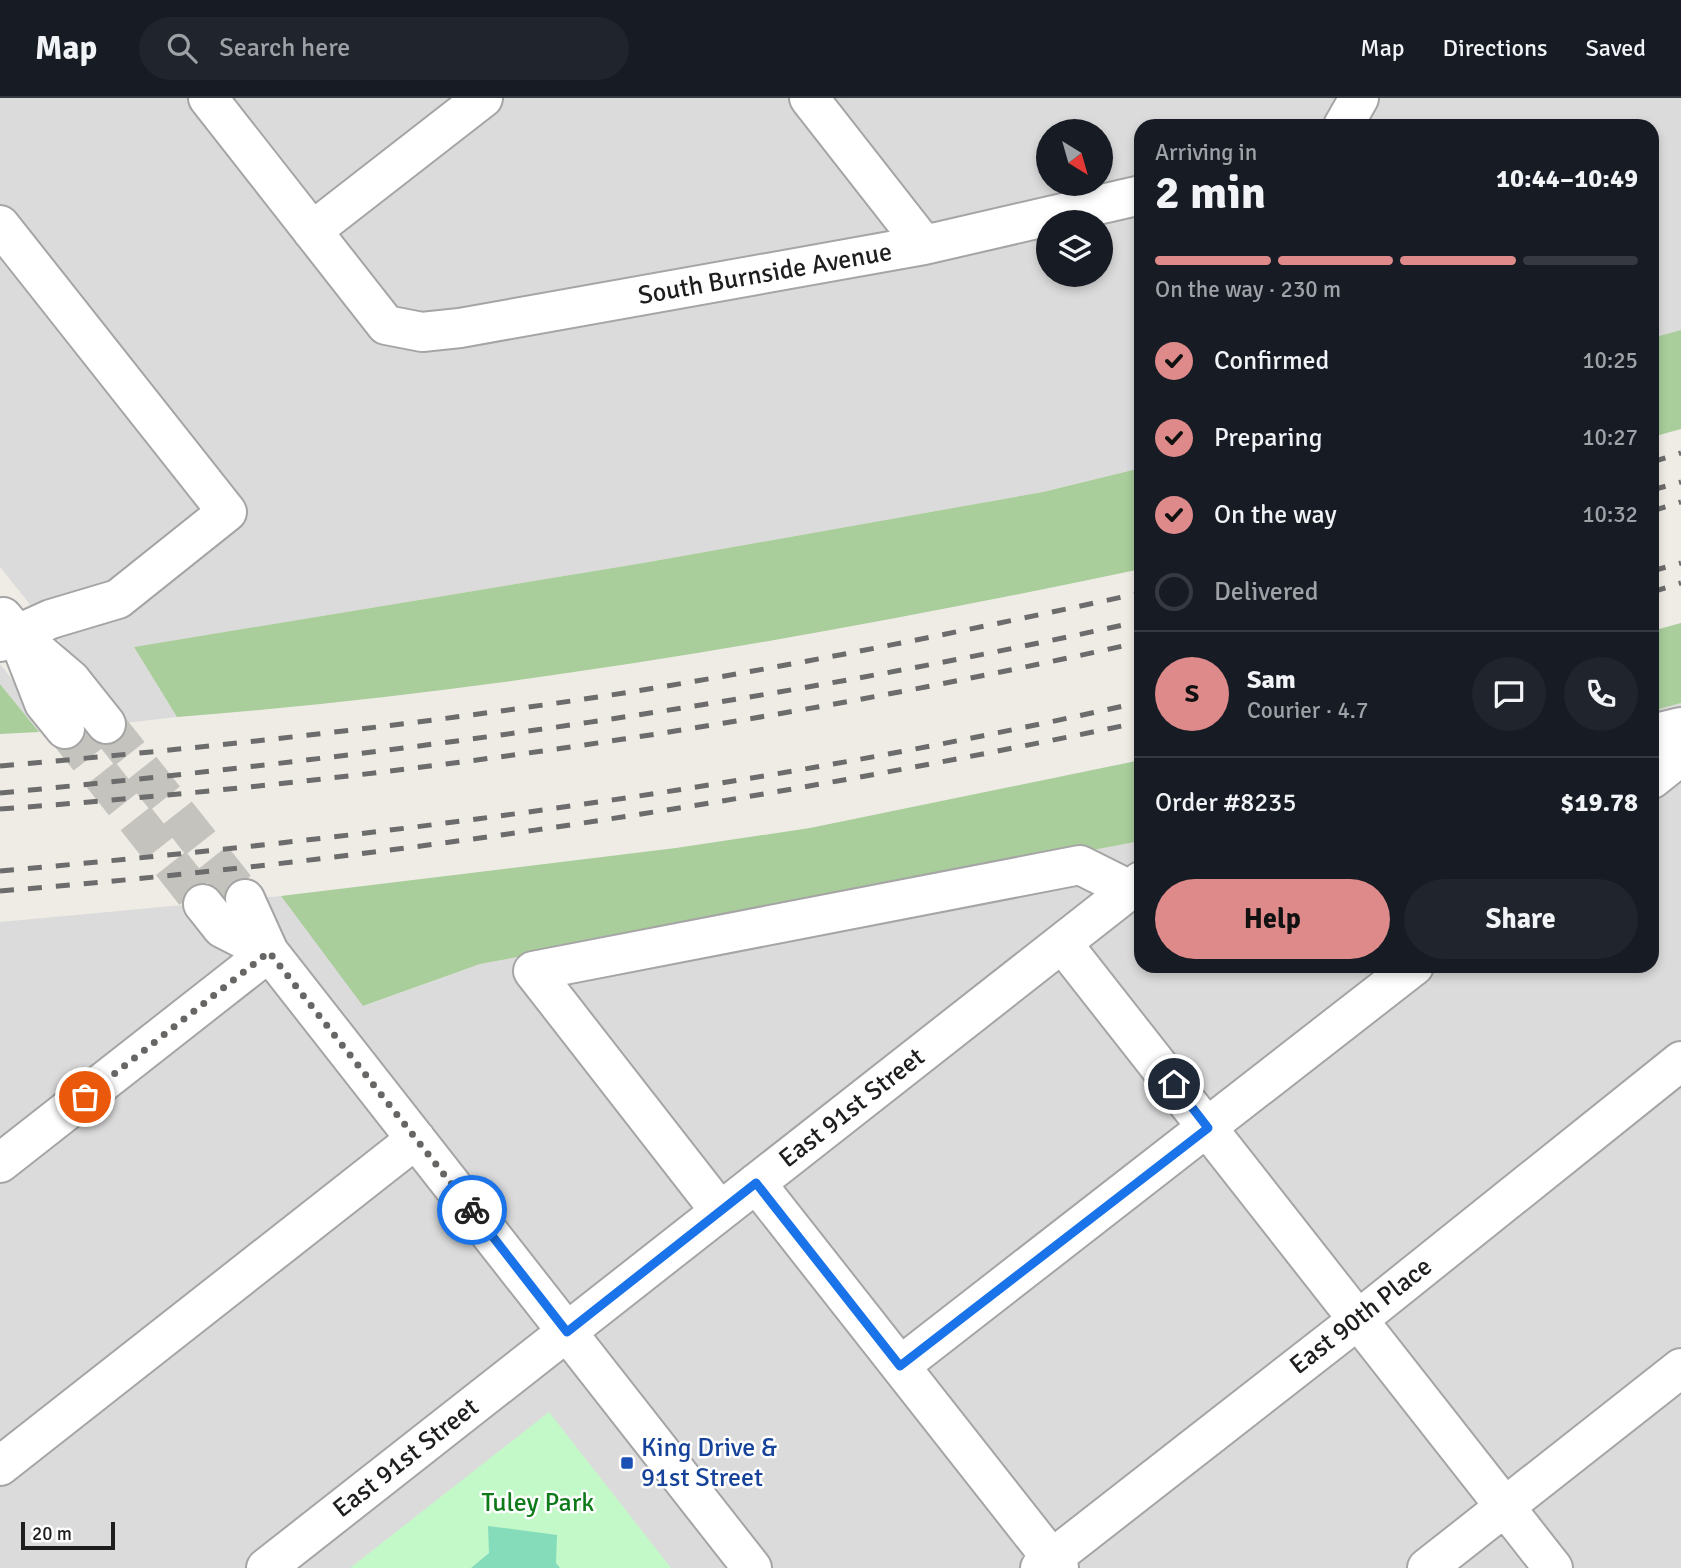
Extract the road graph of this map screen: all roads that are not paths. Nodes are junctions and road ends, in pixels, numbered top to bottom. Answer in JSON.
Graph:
{"nodes":[{"id":1,"x":208,"y":98,"type":"edge"},
{"id":2,"x":484,"y":98,"type":"edge"},
{"id":3,"x":809,"y":98,"type":"edge"},
{"id":4,"x":1359,"y":98,"type":"edge"},
{"id":5,"x":1347,"y":119,"type":"edge"},
{"id":6,"x":1134,"y":197,"type":"edge"},
{"id":7,"x":0,"y":225,"type":"edge"},
{"id":8,"x":312,"y":231,"type":"junction"},
{"id":9,"x":923,"y":245,"type":"junction"},
{"id":10,"x":6,"y":629,"type":"edge"},
{"id":11,"x":106,"y":724,"type":"tunnel mouth"},
{"id":12,"x":1681,"y":726,"type":"edge"},
{"id":13,"x":65,"y":729,"type":"tunnel mouth"},
{"id":14,"x":1659,"y":732,"type":"edge"},
{"id":15,"x":1681,"y":756,"type":"edge"},
{"id":16,"x":1659,"y":773,"type":"edge"},
{"id":17,"x":1134,"y":885,"type":"edge"},
{"id":18,"x":1134,"y":886,"type":"edge"},
{"id":19,"x":245,"y":899,"type":"tunnel mouth"},
{"id":20,"x":203,"y":904,"type":"tunnel mouth"},
{"id":21,"x":1062,"y":943,"type":"junction"},
{"id":22,"x":269,"y":952,"type":"junction"},
{"id":23,"x":1405,"y":973,"type":"edge"},
{"id":24,"x":1681,"y":1061,"type":"edge"},
{"id":25,"x":1208,"y":1128,"type":"junction"},
{"id":26,"x":416,"y":1139,"type":"junction"},
{"id":27,"x":0,"y":1163,"type":"edge"},
{"id":28,"x":756,"y":1183,"type":"junction"},
{"id":29,"x":720,"y":1211,"type":"junction"},
{"id":30,"x":1359,"y":1319,"type":"junction"},
{"id":31,"x":567,"y":1332,"type":"junction"},
{"id":32,"x":900,"y":1366,"type":"junction"},
{"id":33,"x":1681,"y":1368,"type":"edge"},
{"id":34,"x":0,"y":1466,"type":"edge"},
{"id":35,"x":1505,"y":1506,"type":"junction"},
{"id":36,"x":1050,"y":1565,"type":"edge"},
{"id":37,"x":266,"y":1568,"type":"edge"},
{"id":38,"x":752,"y":1568,"type":"edge"},
{"id":39,"x":1427,"y":1568,"type":"edge"},
{"id":40,"x":1553,"y":1568,"type":"edge"}],
"edges":[{"from":1,"to":8,"type":"street"},
{"from":2,"to":8,"type":"street"},
{"from":3,"to":9,"type":"street"},
{"from":4,"to":5,"type":"street"},
{"from":6,"to":9,"type":"street","name":"South Burnside Avenue"},
{"from":7,"to":10,"type":"street"},
{"from":8,"to":9,"type":"street","name":"South Burnside Avenue"},
{"from":10,"to":11,"type":"street"},
{"from":10,"to":13,"type":"street"},
{"from":12,"to":14,"type":"street"},
{"from":15,"to":16,"type":"street"},
{"from":17,"to":29,"type":"street"},
{"from":18,"to":21,"type":"street","name":"East 91st Street"},
{"from":19,"to":22,"type":"street"},
{"from":20,"to":22,"type":"street"},
{"from":21,"to":25,"type":"street"},
{"from":21,"to":28,"type":"street","name":"East 91st Street"},
{"from":22,"to":26,"type":"street"},
{"from":22,"to":27,"type":"street"},
{"from":23,"to":25,"type":"street"},
{"from":24,"to":30,"type":"street","name":"East 90th Place"},
{"from":25,"to":30,"type":"street"},
{"from":25,"to":32,"type":"street"},
{"from":26,"to":31,"type":"street"},
{"from":26,"to":34,"type":"street"},
{"from":28,"to":29,"type":"street","name":"East 91st Street"},
{"from":28,"to":32,"type":"street"},
{"from":29,"to":31,"type":"street","name":"East 91st Street"},
{"from":30,"to":35,"type":"street"},
{"from":30,"to":36,"type":"street","name":"East 90th Place"},
{"from":31,"to":37,"type":"street","name":"East 91st Street"},
{"from":31,"to":38,"type":"street"},
{"from":32,"to":36,"type":"street"},
{"from":33,"to":35,"type":"street"},
{"from":35,"to":39,"type":"street"},
{"from":35,"to":40,"type":"street"}]}
